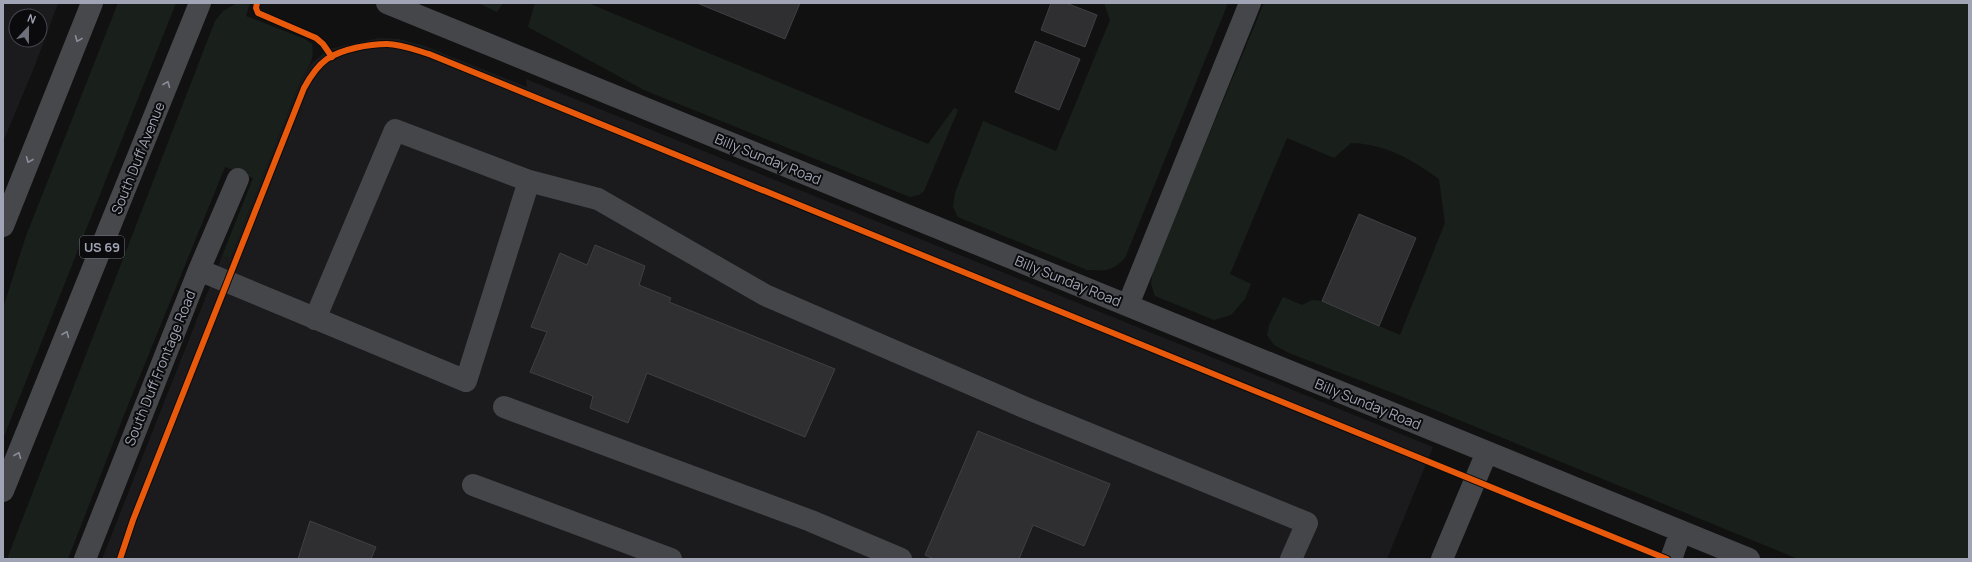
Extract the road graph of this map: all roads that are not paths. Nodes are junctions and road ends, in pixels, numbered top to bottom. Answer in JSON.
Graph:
{"nodes":[{"id":1,"x":92,"y":3,"type":"edge"},
{"id":2,"x":200,"y":3,"type":"edge"},
{"id":3,"x":388,"y":3,"type":"edge"},
{"id":4,"x":1250,"y":3,"type":"edge"},
{"id":5,"x":238,"y":179,"type":"dead end"},
{"id":6,"x":530,"y":181,"type":"junction"},
{"id":7,"x":3,"y":226,"type":"edge"},
{"id":8,"x":198,"y":270,"type":"junction"},
{"id":9,"x":1128,"y":305,"type":"junction"},
{"id":10,"x":315,"y":319,"type":"junction"},
{"id":11,"x":504,"y":407,"type":"dead end"},
{"id":12,"x":1487,"y":452,"type":"junction"},
{"id":13,"x":473,"y":485,"type":"dead end"},
{"id":14,"x":3,"y":491,"type":"edge"},
{"id":15,"x":1681,"y":531,"type":"junction"},
{"id":16,"x":85,"y":559,"type":"edge"},
{"id":17,"x":671,"y":559,"type":"edge"},
{"id":18,"x":901,"y":559,"type":"edge"},
{"id":19,"x":1291,"y":559,"type":"edge"},
{"id":20,"x":1442,"y":559,"type":"edge"},
{"id":21,"x":1672,"y":559,"type":"edge"},
{"id":22,"x":1749,"y":559,"type":"edge"}],
"edges":[{"from":1,"to":7,"type":"main road","one_way":true},
{"from":14,"to":2,"type":"main road","name":"South Duff Avenue","number":"US 69","one_way":true},
{"from":3,"to":9,"type":"street","name":"Billy Sunday Road"},
{"from":4,"to":9,"type":"street"},
{"from":5,"to":8,"type":"street","name":"South Duff Frontage Road"},
{"from":6,"to":10,"type":"street"},
{"from":6,"to":10,"type":"street"},
{"from":6,"to":19,"type":"street"},
{"from":8,"to":10,"type":"street"},
{"from":8,"to":16,"type":"street","name":"South Duff Frontage Road"},
{"from":9,"to":12,"type":"street","name":"Billy Sunday Road"},
{"from":11,"to":18,"type":"street"},
{"from":12,"to":15,"type":"street","name":"Billy Sunday Road"},
{"from":12,"to":20,"type":"street"},
{"from":13,"to":17,"type":"street"},
{"from":15,"to":21,"type":"street"},
{"from":15,"to":22,"type":"street","name":"Billy Sunday Road"}]}
